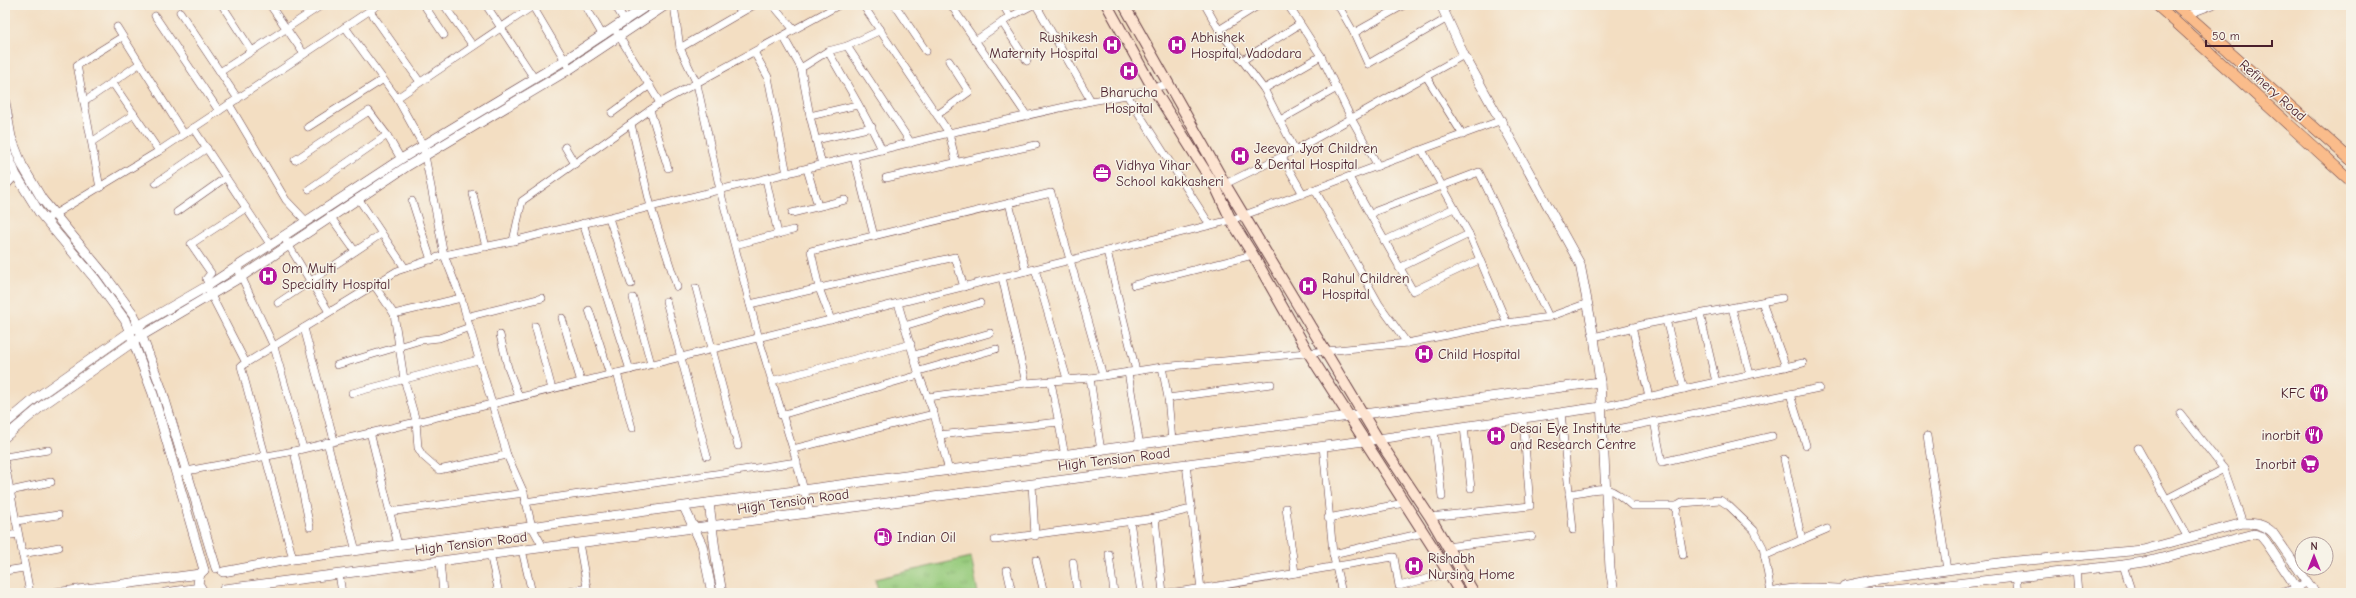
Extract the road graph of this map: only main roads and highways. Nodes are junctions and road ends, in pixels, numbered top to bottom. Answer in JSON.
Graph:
{"nodes":[{"id":1,"x":1108,"y":5,"type":"edge"},
{"id":2,"x":1124,"y":5,"type":"edge"},
{"id":3,"x":2157,"y":5,"type":"edge"},
{"id":4,"x":2176,"y":5,"type":"edge"},
{"id":5,"x":2197,"y":24,"type":"junction"},
{"id":6,"x":2187,"y":32,"type":"junction"},
{"id":7,"x":2351,"y":160,"type":"edge"},
{"id":8,"x":2351,"y":181,"type":"edge"},
{"id":9,"x":1460,"y":593,"type":"edge"},
{"id":10,"x":1474,"y":593,"type":"edge"}],
"edges":[{"from":1,"to":9,"type":"main road"},
{"from":2,"to":10,"type":"main road"},
{"from":3,"to":6,"type":"main road","name":"Refinery Road"},
{"from":4,"to":5,"type":"main road","name":"Refinery Road"},
{"from":5,"to":6,"type":"main road"},
{"from":5,"to":7,"type":"main road","name":"Refinery Road"},
{"from":6,"to":8,"type":"main road","name":"Refinery Road"}]}
